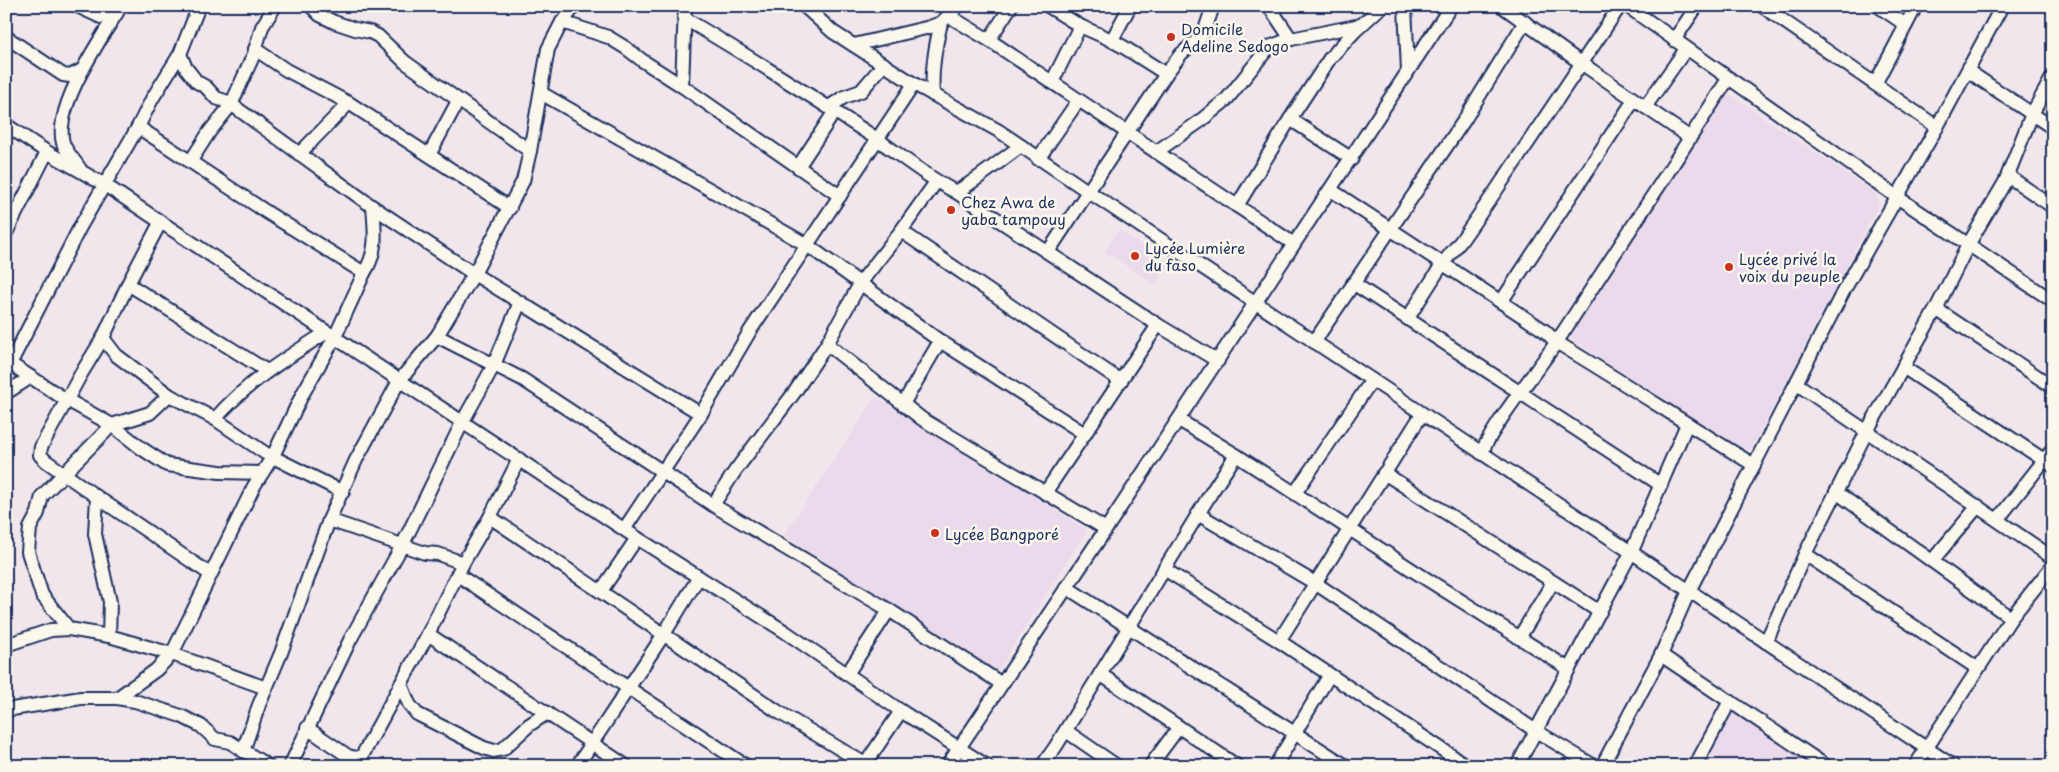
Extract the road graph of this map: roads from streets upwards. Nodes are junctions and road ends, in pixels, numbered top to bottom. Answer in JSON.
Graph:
{"nodes":[{"id":1,"x":77,"y":6,"type":"edge"},
{"id":2,"x":199,"y":6,"type":"edge"},
{"id":3,"x":275,"y":6,"type":"edge"},
{"id":4,"x":311,"y":6,"type":"edge"},
{"id":5,"x":575,"y":6,"type":"edge"},
{"id":6,"x":804,"y":6,"type":"edge"},
{"id":7,"x":1012,"y":6,"type":"edge"},
{"id":8,"x":1048,"y":6,"type":"edge"},
{"id":9,"x":1130,"y":6,"type":"edge"},
{"id":10,"x":1213,"y":6,"type":"edge"},
{"id":11,"x":1268,"y":6,"type":"edge"},
{"id":12,"x":1382,"y":6,"type":"edge"},
{"id":13,"x":1406,"y":6,"type":"edge"},
{"id":14,"x":1452,"y":6,"type":"edge"},
{"id":15,"x":1502,"y":6,"type":"edge"},
{"id":16,"x":1620,"y":6,"type":"edge"},
{"id":17,"x":1627,"y":6,"type":"edge"},
{"id":18,"x":1697,"y":6,"type":"edge"},
{"id":19,"x":1762,"y":6,"type":"edge"},
{"id":20,"x":1878,"y":6,"type":"edge"},
{"id":21,"x":1916,"y":6,"type":"edge"},
{"id":22,"x":2002,"y":6,"type":"edge"},
{"id":23,"x":119,"y":10,"type":"edge"},
{"id":24,"x":1775,"y":10,"type":"edge"},
{"id":25,"x":684,"y":12,"type":"edge"},
{"id":26,"x":949,"y":15,"type":"edge"},
{"id":27,"x":562,"y":22,"type":"junction"},
{"id":28,"x":1525,"y":22,"type":"junction"},
{"id":29,"x":1361,"y":25,"type":"junction"},
{"id":30,"x":1906,"y":25,"type":"junction"},
{"id":31,"x":1080,"y":26,"type":"junction"},
{"id":32,"x":6,"y":37,"type":"edge"},
{"id":33,"x":1291,"y":39,"type":"junction"},
{"id":34,"x":989,"y":40,"type":"junction"},
{"id":35,"x":1112,"y":40,"type":"junction"},
{"id":36,"x":1674,"y":40,"type":"junction"},
{"id":37,"x":854,"y":45,"type":"junction"},
{"id":38,"x":255,"y":49,"type":"junction"},
{"id":39,"x":1686,"y":49,"type":"junction"},
{"id":40,"x":180,"y":54,"type":"junction"},
{"id":41,"x":884,"y":64,"type":"junction"},
{"id":42,"x":1581,"y":64,"type":"junction"},
{"id":43,"x":82,"y":70,"type":"junction"},
{"id":44,"x":1408,"y":71,"type":"junction"},
{"id":45,"x":1968,"y":71,"type":"junction"},
{"id":46,"x":1166,"y":74,"type":"junction"},
{"id":47,"x":2053,"y":76,"type":"edge"},
{"id":48,"x":1728,"y":79,"type":"junction"},
{"id":49,"x":1052,"y":82,"type":"junction"},
{"id":50,"x":914,"y":84,"type":"junction"},
{"id":51,"x":1875,"y":84,"type":"junction"},
{"id":52,"x":682,"y":86,"type":"junction"},
{"id":53,"x":541,"y":92,"type":"junction"},
{"id":54,"x":933,"y":95,"type":"junction"},
{"id":55,"x":458,"y":100,"type":"junction"},
{"id":56,"x":1078,"y":101,"type":"junction"},
{"id":57,"x":350,"y":103,"type":"junction"},
{"id":58,"x":1640,"y":104,"type":"junction"},
{"id":59,"x":231,"y":105,"type":"junction"},
{"id":60,"x":832,"y":109,"type":"junction"},
{"id":61,"x":2032,"y":114,"type":"junction"},
{"id":62,"x":1290,"y":119,"type":"junction"},
{"id":63,"x":6,"y":126,"type":"edge"},
{"id":64,"x":138,"y":127,"type":"junction"},
{"id":65,"x":1938,"y":128,"type":"junction"},
{"id":66,"x":2053,"y":128,"type":"edge"},
{"id":67,"x":1127,"y":133,"type":"junction"},
{"id":68,"x":1690,"y":137,"type":"junction"},
{"id":69,"x":878,"y":139,"type":"junction"},
{"id":70,"x":1021,"y":146,"type":"junction"},
{"id":71,"x":530,"y":151,"type":"junction"},
{"id":72,"x":47,"y":152,"type":"junction"},
{"id":73,"x":1156,"y":152,"type":"junction"},
{"id":74,"x":299,"y":154,"type":"junction"},
{"id":75,"x":429,"y":155,"type":"junction"},
{"id":76,"x":1038,"y":159,"type":"junction"},
{"id":77,"x":1352,"y":159,"type":"junction"},
{"id":78,"x":190,"y":162,"type":"junction"},
{"id":79,"x":798,"y":167,"type":"junction"},
{"id":80,"x":82,"y":172,"type":"junction"},
{"id":81,"x":2008,"y":176,"type":"junction"},
{"id":82,"x":936,"y":182,"type":"junction"},
{"id":83,"x":105,"y":185,"type":"junction"},
{"id":84,"x":1331,"y":190,"type":"junction"},
{"id":85,"x":956,"y":192,"type":"junction"},
{"id":86,"x":1088,"y":192,"type":"junction"},
{"id":87,"x":840,"y":196,"type":"junction"},
{"id":88,"x":1897,"y":197,"type":"junction"},
{"id":89,"x":1237,"y":206,"type":"junction"},
{"id":90,"x":373,"y":207,"type":"junction"},
{"id":91,"x":2053,"y":207,"type":"edge"},
{"id":92,"x":510,"y":208,"type":"junction"},
{"id":93,"x":160,"y":223,"type":"junction"},
{"id":94,"x":1390,"y":230,"type":"junction"},
{"id":95,"x":901,"y":232,"type":"junction"},
{"id":96,"x":6,"y":233,"type":"edge"},
{"id":97,"x":1294,"y":244,"type":"junction"},
{"id":98,"x":807,"y":245,"type":"junction"},
{"id":99,"x":1968,"y":245,"type":"junction"},
{"id":100,"x":1048,"y":252,"type":"junction"},
{"id":101,"x":1443,"y":263,"type":"junction"},
{"id":102,"x":364,"y":273,"type":"junction"},
{"id":103,"x":474,"y":274,"type":"junction"},
{"id":104,"x":861,"y":282,"type":"junction"},
{"id":105,"x":1353,"y":283,"type":"junction"},
{"id":106,"x":128,"y":284,"type":"junction"},
{"id":107,"x":2053,"y":301,"type":"edge"},
{"id":108,"x":520,"y":302,"type":"junction"},
{"id":109,"x":1501,"y":302,"type":"junction"},
{"id":110,"x":1256,"y":303,"type":"junction"},
{"id":111,"x":1936,"y":309,"type":"junction"},
{"id":112,"x":1408,"y":318,"type":"junction"},
{"id":113,"x":1158,"y":325,"type":"junction"},
{"id":114,"x":331,"y":334,"type":"junction"},
{"id":115,"x":437,"y":336,"type":"junction"},
{"id":116,"x":103,"y":338,"type":"junction"},
{"id":117,"x":940,"y":340,"type":"junction"},
{"id":118,"x":1314,"y":342,"type":"junction"},
{"id":119,"x":1556,"y":342,"type":"junction"},
{"id":120,"x":827,"y":344,"type":"junction"},
{"id":121,"x":1218,"y":361,"type":"junction"},
{"id":122,"x":8,"y":363,"type":"edge"},
{"id":123,"x":494,"y":365,"type":"junction"},
{"id":124,"x":1903,"y":366,"type":"junction"},
{"id":125,"x":267,"y":371,"type":"junction"},
{"id":126,"x":31,"y":377,"type":"junction"},
{"id":127,"x":1372,"y":380,"type":"junction"},
{"id":128,"x":399,"y":381,"type":"junction"},
{"id":129,"x":1121,"y":381,"type":"junction"},
{"id":130,"x":1797,"y":384,"type":"junction"},
{"id":131,"x":2053,"y":387,"type":"edge"},
{"id":132,"x":1519,"y":391,"type":"junction"},
{"id":133,"x":6,"y":393,"type":"edge"},
{"id":134,"x":169,"y":395,"type":"junction"},
{"id":135,"x":66,"y":400,"type":"junction"},
{"id":136,"x":903,"y":404,"type":"junction"},
{"id":137,"x":701,"y":414,"type":"junction"},
{"id":138,"x":1422,"y":414,"type":"junction"},
{"id":139,"x":215,"y":419,"type":"junction"},
{"id":140,"x":1178,"y":420,"type":"junction"},
{"id":141,"x":463,"y":421,"type":"junction"},
{"id":142,"x":1687,"y":424,"type":"junction"},
{"id":143,"x":112,"y":425,"type":"junction"},
{"id":144,"x":1867,"y":431,"type":"junction"},
{"id":145,"x":1085,"y":434,"type":"junction"},
{"id":146,"x":2053,"y":449,"type":"edge"},
{"id":147,"x":1481,"y":453,"type":"junction"},
{"id":148,"x":1236,"y":455,"type":"junction"},
{"id":149,"x":273,"y":456,"type":"junction"},
{"id":150,"x":519,"y":459,"type":"junction"},
{"id":151,"x":2048,"y":463,"type":"edge"},
{"id":152,"x":1754,"y":465,"type":"junction"},
{"id":153,"x":662,"y":470,"type":"junction"},
{"id":154,"x":66,"y":473,"type":"junction"},
{"id":155,"x":262,"y":473,"type":"junction"},
{"id":156,"x":1384,"y":473,"type":"junction"},
{"id":157,"x":1661,"y":485,"type":"junction"},
{"id":158,"x":343,"y":492,"type":"junction"},
{"id":159,"x":1836,"y":492,"type":"junction"},
{"id":160,"x":1045,"y":493,"type":"junction"},
{"id":161,"x":1295,"y":493,"type":"junction"},
{"id":162,"x":97,"y":497,"type":"junction"},
{"id":163,"x":713,"y":505,"type":"junction"},
{"id":164,"x":1978,"y":506,"type":"junction"},
{"id":165,"x":1198,"y":514,"type":"junction"},
{"id":166,"x":490,"y":516,"type":"junction"},
{"id":167,"x":329,"y":520,"type":"junction"},
{"id":168,"x":1998,"y":520,"type":"junction"},
{"id":169,"x":625,"y":528,"type":"junction"},
{"id":170,"x":1349,"y":529,"type":"junction"},
{"id":171,"x":1106,"y":530,"type":"junction"},
{"id":172,"x":637,"y":538,"type":"junction"},
{"id":173,"x":403,"y":544,"type":"junction"},
{"id":174,"x":1631,"y":553,"type":"junction"},
{"id":175,"x":1805,"y":554,"type":"junction"},
{"id":176,"x":2053,"y":558,"type":"edge"},
{"id":177,"x":1932,"y":562,"type":"junction"},
{"id":178,"x":2053,"y":565,"type":"edge"},
{"id":179,"x":460,"y":569,"type":"junction"},
{"id":180,"x":1164,"y":569,"type":"junction"},
{"id":181,"x":210,"y":574,"type":"junction"},
{"id":182,"x":698,"y":577,"type":"junction"},
{"id":183,"x":1553,"y":582,"type":"junction"},
{"id":184,"x":1315,"y":583,"type":"junction"},
{"id":185,"x":1066,"y":587,"type":"junction"},
{"id":186,"x":601,"y":591,"type":"junction"},
{"id":187,"x":1689,"y":591,"type":"junction"},
{"id":188,"x":889,"y":610,"type":"junction"},
{"id":189,"x":1600,"y":612,"type":"junction"},
{"id":190,"x":2011,"y":618,"type":"junction"},
{"id":191,"x":1129,"y":627,"type":"junction"},
{"id":192,"x":69,"y":628,"type":"junction"},
{"id":193,"x":428,"y":634,"type":"junction"},
{"id":194,"x":664,"y":634,"type":"junction"},
{"id":195,"x":109,"y":636,"type":"junction"},
{"id":196,"x":1518,"y":638,"type":"junction"},
{"id":197,"x":1279,"y":641,"type":"junction"},
{"id":198,"x":1766,"y":642,"type":"junction"},
{"id":199,"x":6,"y":645,"type":"edge"},
{"id":200,"x":172,"y":654,"type":"junction"},
{"id":201,"x":1660,"y":655,"type":"junction"},
{"id":202,"x":1977,"y":668,"type":"junction"},
{"id":203,"x":1568,"y":669,"type":"junction"},
{"id":204,"x":847,"y":674,"type":"junction"},
{"id":205,"x":1100,"y":674,"type":"junction"},
{"id":206,"x":1329,"y":676,"type":"junction"},
{"id":207,"x":401,"y":684,"type":"junction"},
{"id":208,"x":1002,"y":684,"type":"junction"},
{"id":209,"x":628,"y":686,"type":"junction"},
{"id":210,"x":266,"y":688,"type":"junction"},
{"id":211,"x":117,"y":698,"type":"junction"},
{"id":212,"x":1730,"y":701,"type":"junction"},
{"id":213,"x":6,"y":710,"type":"edge"},
{"id":214,"x":901,"y":711,"type":"junction"},
{"id":215,"x":547,"y":713,"type":"junction"},
{"id":216,"x":1178,"y":727,"type":"junction"},
{"id":217,"x":307,"y":728,"type":"junction"},
{"id":218,"x":1066,"y":731,"type":"junction"},
{"id":219,"x":1536,"y":731,"type":"junction"},
{"id":220,"x":1295,"y":734,"type":"junction"},
{"id":221,"x":591,"y":742,"type":"junction"},
{"id":222,"x":959,"y":746,"type":"junction"},
{"id":223,"x":1927,"y":749,"type":"junction"},
{"id":224,"x":243,"y":751,"type":"junction"},
{"id":225,"x":865,"y":765,"type":"edge"},
{"id":226,"x":268,"y":766,"type":"edge"},
{"id":227,"x":290,"y":766,"type":"edge"},
{"id":228,"x":576,"y":766,"type":"edge"},
{"id":229,"x":626,"y":766,"type":"edge"},
{"id":230,"x":746,"y":766,"type":"edge"},
{"id":231,"x":947,"y":766,"type":"edge"},
{"id":232,"x":987,"y":766,"type":"edge"},
{"id":233,"x":1042,"y":766,"type":"edge"},
{"id":234,"x":1117,"y":766,"type":"edge"},
{"id":235,"x":1150,"y":766,"type":"edge"},
{"id":236,"x":1237,"y":766,"type":"edge"},
{"id":237,"x":1276,"y":766,"type":"edge"},
{"id":238,"x":1346,"y":766,"type":"edge"},
{"id":239,"x":1467,"y":766,"type":"edge"},
{"id":240,"x":1517,"y":766,"type":"edge"},
{"id":241,"x":1594,"y":766,"type":"edge"},
{"id":242,"x":1602,"y":766,"type":"edge"},
{"id":243,"x":1695,"y":766,"type":"edge"},
{"id":244,"x":1826,"y":766,"type":"edge"},
{"id":245,"x":1915,"y":766,"type":"edge"},
{"id":246,"x":1953,"y":766,"type":"edge"}],
"edges":[{"from":1,"to":23,"type":"street"},
{"from":2,"to":40,"type":"street"},
{"from":3,"to":38,"type":"street"},
{"from":4,"to":55,"type":"street"},
{"from":5,"to":27,"type":"street"},
{"from":6,"to":37,"type":"street"},
{"from":7,"to":34,"type":"street"},
{"from":8,"to":31,"type":"street"},
{"from":9,"to":35,"type":"street"},
{"from":10,"to":46,"type":"street"},
{"from":11,"to":33,"type":"street"},
{"from":12,"to":29,"type":"street"},
{"from":13,"to":44,"type":"street"},
{"from":14,"to":44,"type":"street"},
{"from":15,"to":28,"type":"street"},
{"from":16,"to":42,"type":"street"},
{"from":17,"to":36,"type":"street"},
{"from":18,"to":36,"type":"street"},
{"from":19,"to":24,"type":"street"},
{"from":20,"to":30,"type":"street"},
{"from":21,"to":30,"type":"street"},
{"from":22,"to":45,"type":"street"},
{"from":23,"to":43,"type":"street"},
{"from":24,"to":51,"type":"street"},
{"from":25,"to":52,"type":"street"},
{"from":25,"to":60,"type":"street"},
{"from":26,"to":34,"type":"street"},
{"from":26,"to":37,"type":"street"},
{"from":26,"to":54,"type":"street"},
{"from":27,"to":52,"type":"street"},
{"from":27,"to":53,"type":"street"},
{"from":28,"to":42,"type":"street"},
{"from":28,"to":94,"type":"street"},
{"from":29,"to":33,"type":"street"},
{"from":29,"to":62,"type":"street"},
{"from":30,"to":51,"type":"street"},
{"from":31,"to":35,"type":"street"},
{"from":31,"to":49,"type":"street"},
{"from":32,"to":43,"type":"street"},
{"from":33,"to":73,"type":"street"},
{"from":34,"to":49,"type":"street"},
{"from":35,"to":46,"type":"street"},
{"from":36,"to":39,"type":"street"},
{"from":37,"to":41,"type":"street"},
{"from":38,"to":57,"type":"street"},
{"from":38,"to":59,"type":"street"},
{"from":39,"to":48,"type":"street"},
{"from":39,"to":58,"type":"street"},
{"from":40,"to":59,"type":"street"},
{"from":40,"to":64,"type":"street"},
{"from":41,"to":50,"type":"street"},
{"from":41,"to":60,"type":"street"},
{"from":42,"to":58,"type":"street"},
{"from":42,"to":101,"type":"street"},
{"from":43,"to":80,"type":"street"},
{"from":44,"to":77,"type":"street"},
{"from":45,"to":61,"type":"street"},
{"from":45,"to":65,"type":"street"},
{"from":46,"to":67,"type":"street"},
{"from":47,"to":61,"type":"street"},
{"from":48,"to":68,"type":"street"},
{"from":48,"to":88,"type":"street"},
{"from":49,"to":56,"type":"street"},
{"from":50,"to":54,"type":"street"},
{"from":50,"to":69,"type":"street"},
{"from":51,"to":65,"type":"street"},
{"from":52,"to":79,"type":"street"},
{"from":53,"to":71,"type":"street"},
{"from":53,"to":98,"type":"street"},
{"from":54,"to":70,"type":"street"},
{"from":55,"to":71,"type":"street"},
{"from":55,"to":75,"type":"street"},
{"from":56,"to":67,"type":"street"},
{"from":56,"to":76,"type":"street"},
{"from":57,"to":74,"type":"street"},
{"from":57,"to":75,"type":"street"},
{"from":58,"to":68,"type":"street"},
{"from":58,"to":109,"type":"street"},
{"from":59,"to":74,"type":"street"},
{"from":59,"to":78,"type":"street"},
{"from":60,"to":69,"type":"street"},
{"from":60,"to":79,"type":"street"},
{"from":61,"to":66,"type":"street"},
{"from":61,"to":81,"type":"street"},
{"from":62,"to":77,"type":"street"},
{"from":62,"to":89,"type":"street"},
{"from":63,"to":72,"type":"street"},
{"from":64,"to":78,"type":"street"},
{"from":64,"to":83,"type":"street"},
{"from":65,"to":88,"type":"street"},
{"from":67,"to":73,"type":"street"},
{"from":67,"to":86,"type":"street"},
{"from":68,"to":119,"type":"street"},
{"from":69,"to":82,"type":"street"},
{"from":69,"to":87,"type":"street"},
{"from":70,"to":76,"type":"street"},
{"from":70,"to":85,"type":"street"},
{"from":71,"to":92,"type":"street"},
{"from":72,"to":80,"type":"street"},
{"from":72,"to":96,"type":"street"},
{"from":73,"to":89,"type":"street"},
{"from":74,"to":90,"type":"street"},
{"from":75,"to":92,"type":"street"},
{"from":76,"to":86,"type":"street"},
{"from":77,"to":84,"type":"street"},
{"from":78,"to":102,"type":"street"},
{"from":79,"to":87,"type":"street"},
{"from":80,"to":83,"type":"street"},
{"from":81,"to":91,"type":"street"},
{"from":81,"to":99,"type":"street"},
{"from":82,"to":85,"type":"street"},
{"from":82,"to":95,"type":"street"},
{"from":83,"to":93,"type":"street"},
{"from":83,"to":122,"type":"street"},
{"from":84,"to":94,"type":"street"},
{"from":84,"to":97,"type":"street"},
{"from":85,"to":100,"type":"street"},
{"from":86,"to":100,"type":"street"},
{"from":86,"to":110,"type":"street"},
{"from":87,"to":98,"type":"street"},
{"from":88,"to":99,"type":"street"},
{"from":88,"to":130,"type":"street"},
{"from":89,"to":97,"type":"street"},
{"from":90,"to":102,"type":"street"},
{"from":90,"to":103,"type":"street"},
{"from":92,"to":103,"type":"street"},
{"from":93,"to":106,"type":"street"},
{"from":93,"to":114,"type":"street"},
{"from":94,"to":101,"type":"street"},
{"from":94,"to":105,"type":"street"},
{"from":95,"to":104,"type":"street"},
{"from":95,"to":129,"type":"street"},
{"from":97,"to":110,"type":"street"},
{"from":98,"to":104,"type":"street"},
{"from":98,"to":137,"type":"street"},
{"from":99,"to":107,"type":"street"},
{"from":99,"to":111,"type":"street"},
{"from":100,"to":113,"type":"street"},
{"from":101,"to":109,"type":"street"},
{"from":101,"to":112,"type":"street"},
{"from":102,"to":114,"type":"street"},
{"from":103,"to":108,"type":"street"},
{"from":103,"to":115,"type":"street"},
{"from":104,"to":117,"type":"street"},
{"from":104,"to":120,"type":"street"},
{"from":105,"to":112,"type":"street"},
{"from":105,"to":118,"type":"street"},
{"from":106,"to":116,"type":"street"},
{"from":106,"to":125,"type":"street"},
{"from":108,"to":123,"type":"street"},
{"from":108,"to":137,"type":"street"},
{"from":109,"to":119,"type":"street"},
{"from":110,"to":118,"type":"street"},
{"from":110,"to":121,"type":"street"},
{"from":111,"to":124,"type":"street"},
{"from":111,"to":131,"type":"street"},
{"from":112,"to":132,"type":"street"},
{"from":113,"to":121,"type":"street"},
{"from":113,"to":129,"type":"street"},
{"from":114,"to":125,"type":"street"},
{"from":114,"to":128,"type":"street"},
{"from":114,"to":149,"type":"street"},
{"from":115,"to":123,"type":"street"},
{"from":115,"to":128,"type":"street"},
{"from":116,"to":134,"type":"street"},
{"from":116,"to":135,"type":"street"},
{"from":117,"to":136,"type":"street"},
{"from":117,"to":145,"type":"street"},
{"from":118,"to":127,"type":"street"},
{"from":119,"to":132,"type":"street"},
{"from":119,"to":142,"type":"street"},
{"from":120,"to":136,"type":"street"},
{"from":120,"to":163,"type":"street"},
{"from":121,"to":140,"type":"street"},
{"from":122,"to":126,"type":"street"},
{"from":123,"to":141,"type":"street"},
{"from":123,"to":153,"type":"street"},
{"from":124,"to":144,"type":"street"},
{"from":124,"to":151,"type":"street"},
{"from":125,"to":139,"type":"street"},
{"from":126,"to":133,"type":"street"},
{"from":126,"to":135,"type":"street"},
{"from":127,"to":138,"type":"street"},
{"from":127,"to":161,"type":"street"},
{"from":128,"to":141,"type":"street"},
{"from":128,"to":158,"type":"street"},
{"from":129,"to":145,"type":"street"},
{"from":130,"to":144,"type":"street"},
{"from":130,"to":152,"type":"street"},
{"from":132,"to":147,"type":"street"},
{"from":132,"to":157,"type":"street"},
{"from":134,"to":139,"type":"street"},
{"from":134,"to":143,"type":"street"},
{"from":135,"to":143,"type":"street"},
{"from":135,"to":154,"type":"street"},
{"from":136,"to":160,"type":"street"},
{"from":137,"to":153,"type":"street"},
{"from":138,"to":147,"type":"street"},
{"from":138,"to":156,"type":"street"},
{"from":139,"to":149,"type":"street"},
{"from":140,"to":148,"type":"street"},
{"from":140,"to":171,"type":"street"},
{"from":141,"to":150,"type":"street"},
{"from":141,"to":173,"type":"street"},
{"from":142,"to":152,"type":"street"},
{"from":142,"to":157,"type":"street"},
{"from":143,"to":154,"type":"street"},
{"from":143,"to":155,"type":"street"},
{"from":144,"to":159,"type":"street"},
{"from":144,"to":164,"type":"street"},
{"from":145,"to":160,"type":"street"},
{"from":146,"to":151,"type":"street"},
{"from":147,"to":174,"type":"street"},
{"from":148,"to":161,"type":"street"},
{"from":148,"to":165,"type":"street"},
{"from":149,"to":155,"type":"street"},
{"from":149,"to":158,"type":"street"},
{"from":150,"to":166,"type":"street"},
{"from":150,"to":169,"type":"street"},
{"from":151,"to":168,"type":"street"},
{"from":152,"to":187,"type":"street"},
{"from":153,"to":163,"type":"street"},
{"from":153,"to":169,"type":"street"},
{"from":154,"to":162,"type":"street"},
{"from":154,"to":192,"type":"street"},
{"from":155,"to":181,"type":"street"},
{"from":156,"to":170,"type":"street"},
{"from":156,"to":183,"type":"street"},
{"from":157,"to":174,"type":"street"},
{"from":158,"to":167,"type":"street"},
{"from":159,"to":175,"type":"street"},
{"from":159,"to":177,"type":"street"},
{"from":160,"to":171,"type":"street"},
{"from":161,"to":170,"type":"street"},
{"from":162,"to":181,"type":"street"},
{"from":162,"to":195,"type":"street"},
{"from":163,"to":188,"type":"street"},
{"from":164,"to":168,"type":"street"},
{"from":164,"to":177,"type":"street"},
{"from":165,"to":180,"type":"street"},
{"from":165,"to":184,"type":"street"},
{"from":166,"to":179,"type":"street"},
{"from":166,"to":186,"type":"street"},
{"from":167,"to":173,"type":"street"},
{"from":167,"to":210,"type":"street"},
{"from":168,"to":176,"type":"street"},
{"from":169,"to":172,"type":"street"},
{"from":170,"to":184,"type":"street"},
{"from":170,"to":196,"type":"street"},
{"from":171,"to":185,"type":"street"},
{"from":172,"to":182,"type":"street"},
{"from":172,"to":186,"type":"street"},
{"from":173,"to":179,"type":"street"},
{"from":173,"to":217,"type":"street"},
{"from":174,"to":187,"type":"street"},
{"from":174,"to":189,"type":"street"},
{"from":175,"to":198,"type":"street"},
{"from":175,"to":202,"type":"street"},
{"from":177,"to":190,"type":"street"},
{"from":178,"to":190,"type":"street"},
{"from":179,"to":193,"type":"street"},
{"from":179,"to":209,"type":"street"},
{"from":180,"to":191,"type":"street"},
{"from":180,"to":197,"type":"street"},
{"from":181,"to":200,"type":"street"},
{"from":182,"to":194,"type":"street"},
{"from":182,"to":204,"type":"street"},
{"from":183,"to":189,"type":"street"},
{"from":183,"to":196,"type":"street"},
{"from":184,"to":197,"type":"street"},
{"from":184,"to":219,"type":"street"},
{"from":185,"to":191,"type":"street"},
{"from":185,"to":208,"type":"street"},
{"from":186,"to":194,"type":"street"},
{"from":187,"to":198,"type":"street"},
{"from":187,"to":201,"type":"street"},
{"from":188,"to":204,"type":"street"},
{"from":188,"to":208,"type":"street"},
{"from":189,"to":203,"type":"street"},
{"from":190,"to":202,"type":"street"},
{"from":191,"to":205,"type":"street"},
{"from":191,"to":220,"type":"street"},
{"from":192,"to":195,"type":"street"},
{"from":192,"to":199,"type":"street"},
{"from":193,"to":207,"type":"street"},
{"from":193,"to":215,"type":"street"},
{"from":194,"to":209,"type":"street"},
{"from":194,"to":225,"type":"street"},
{"from":195,"to":200,"type":"street"},
{"from":196,"to":203,"type":"street"},
{"from":197,"to":206,"type":"street"},
{"from":198,"to":223,"type":"street"},
{"from":200,"to":210,"type":"street"},
{"from":200,"to":211,"type":"street"},
{"from":201,"to":212,"type":"street"},
{"from":201,"to":242,"type":"street"},
{"from":202,"to":223,"type":"street"},
{"from":203,"to":219,"type":"street"},
{"from":204,"to":214,"type":"street"},
{"from":205,"to":216,"type":"street"},
{"from":205,"to":218,"type":"street"},
{"from":206,"to":220,"type":"street"},
{"from":206,"to":239,"type":"street"},
{"from":207,"to":215,"type":"street"},
{"from":207,"to":217,"type":"street"},
{"from":208,"to":222,"type":"street"},
{"from":209,"to":221,"type":"street"},
{"from":209,"to":230,"type":"street"},
{"from":210,"to":224,"type":"street"},
{"from":211,"to":213,"type":"street"},
{"from":211,"to":224,"type":"street"},
{"from":212,"to":243,"type":"street"},
{"from":212,"to":244,"type":"street"},
{"from":214,"to":222,"type":"street"},
{"from":214,"to":225,"type":"street"},
{"from":215,"to":221,"type":"street"},
{"from":216,"to":235,"type":"street"},
{"from":216,"to":236,"type":"street"},
{"from":217,"to":227,"type":"street"},
{"from":218,"to":233,"type":"street"},
{"from":218,"to":234,"type":"street"},
{"from":219,"to":240,"type":"street"},
{"from":219,"to":241,"type":"street"},
{"from":220,"to":237,"type":"street"},
{"from":220,"to":238,"type":"street"},
{"from":221,"to":228,"type":"street"},
{"from":221,"to":229,"type":"street"},
{"from":222,"to":231,"type":"street"},
{"from":222,"to":232,"type":"street"},
{"from":223,"to":245,"type":"street"},
{"from":223,"to":246,"type":"street"},
{"from":224,"to":226,"type":"street"}]}
